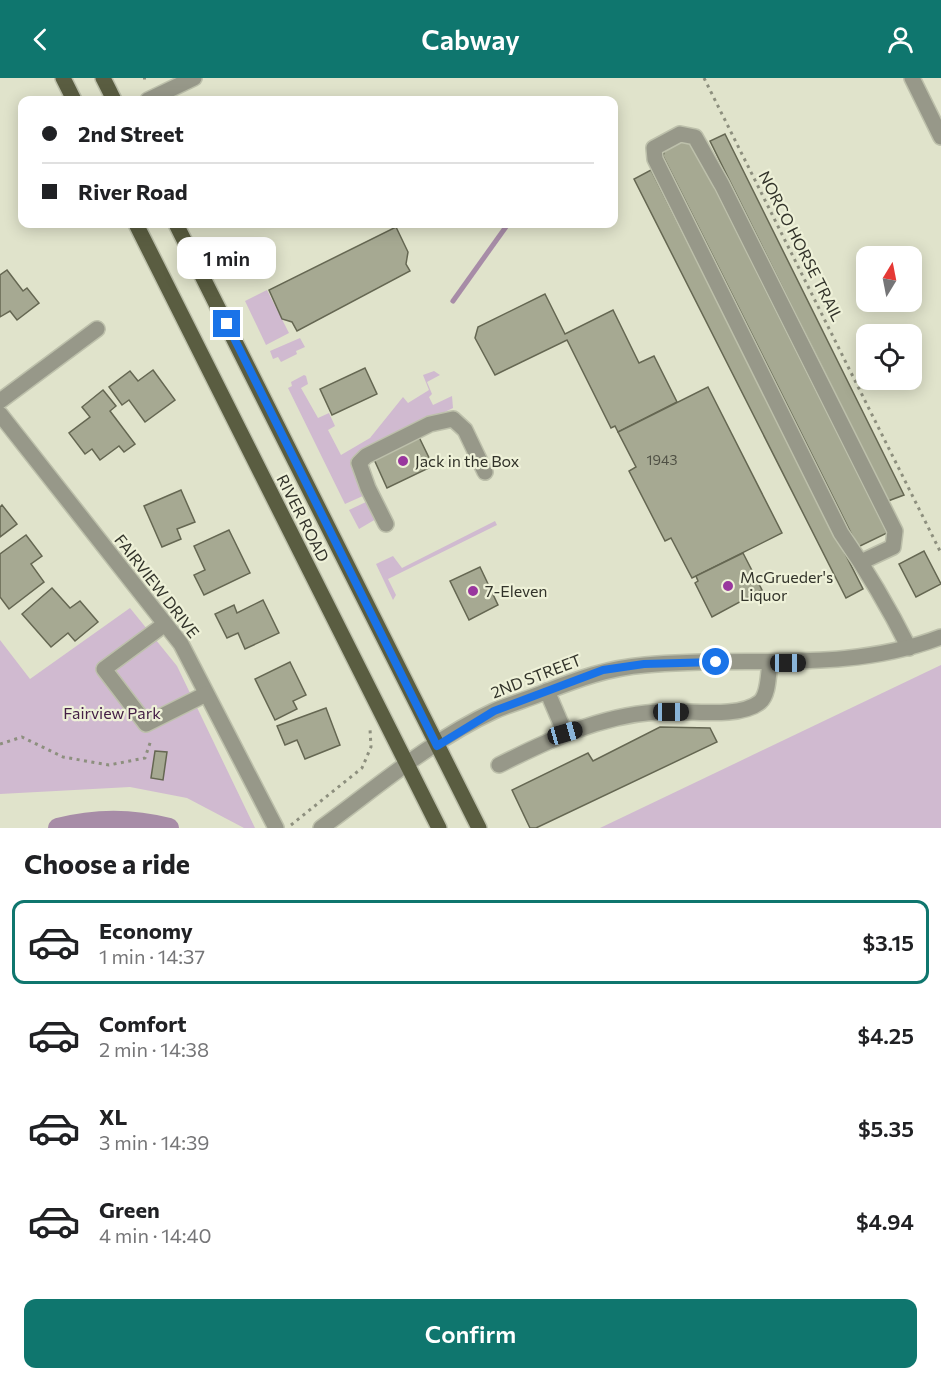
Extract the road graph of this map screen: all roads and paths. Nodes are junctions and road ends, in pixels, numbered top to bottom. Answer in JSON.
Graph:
{"nodes":[{"id":1,"x":63,"y":78,"type":"edge"},
{"id":2,"x":103,"y":78,"type":"edge"},
{"id":3,"x":194,"y":78,"type":"edge"},
{"id":4,"x":704,"y":78,"type":"edge"},
{"id":5,"x":912,"y":78,"type":"edge"},
{"id":6,"x":72,"y":96,"type":"edge"},
{"id":7,"x":112,"y":96,"type":"edge"},
{"id":8,"x":156,"y":96,"type":"edge"},
{"id":9,"x":941,"y":137,"type":"edge"},
{"id":10,"x":138,"y":228,"type":"edge"},
{"id":11,"x":178,"y":228,"type":"edge"},
{"id":12,"x":97,"y":329,"type":"dead end"},
{"id":13,"x":0,"y":400,"type":"edge"},
{"id":14,"x":0,"y":414,"type":"edge"},
{"id":15,"x":485,"y":472,"type":"dead end"},
{"id":16,"x":386,"y":524,"type":"dead end"},
{"id":17,"x":941,"y":553,"type":"edge"},
{"id":18,"x":861,"y":562,"type":"junction"},
{"id":19,"x":165,"y":624,"type":"junction"},
{"id":20,"x":941,"y":637,"type":"edge"},
{"id":21,"x":909,"y":648,"type":"junction"},
{"id":22,"x":770,"y":663,"type":"junction"},
{"id":23,"x":547,"y":691,"type":"junction"},
{"id":24,"x":206,"y":694,"type":"junction"},
{"id":25,"x":146,"y":724,"type":"junction"},
{"id":26,"x":565,"y":733,"type":"junction"},
{"id":27,"x":0,"y":744,"type":"edge"},
{"id":28,"x":437,"y":746,"type":"junction"},
{"id":29,"x":370,"y":747,"type":"dead end"},
{"id":30,"x":408,"y":764,"type":"junction"},
{"id":31,"x":500,"y":765,"type":"dead end"},
{"id":32,"x":276,"y":828,"type":"edge"},
{"id":33,"x":287,"y":828,"type":"edge"},
{"id":34,"x":321,"y":828,"type":"edge"},
{"id":35,"x":439,"y":828,"type":"edge"},
{"id":36,"x":479,"y":828,"type":"edge"}],
"edges":[{"from":1,"to":6,"type":"main road"},
{"from":2,"to":7,"type":"main road"},
{"from":3,"to":8,"type":"street"},
{"from":4,"to":17,"type":"path","name":"NORCO HORSE TRAIL"},
{"from":5,"to":9,"type":"street"},
{"from":10,"to":30,"type":"main road","name":"RIVER ROAD"},
{"from":11,"to":28,"type":"main road","name":"RIVER ROAD"},
{"from":12,"to":13,"type":"street"},
{"from":14,"to":19,"type":"street","name":"FAIRVIEW DRIVE"},
{"from":15,"to":16,"type":"street"},
{"from":18,"to":18,"type":"street"},
{"from":18,"to":21,"type":"street"},
{"from":19,"to":24,"type":"street","name":"FAIRVIEW DRIVE"},
{"from":19,"to":25,"type":"street"},
{"from":20,"to":21,"type":"street","name":"2ND STREET"},
{"from":21,"to":22,"type":"street","name":"2ND STREET"},
{"from":22,"to":23,"type":"street","name":"2ND STREET"},
{"from":22,"to":26,"type":"street"},
{"from":23,"to":26,"type":"street"},
{"from":23,"to":28,"type":"street","name":"2ND STREET"},
{"from":24,"to":25,"type":"street"},
{"from":24,"to":32,"type":"street","name":"FAIRVIEW DRIVE"},
{"from":25,"to":27,"type":"path"},
{"from":26,"to":31,"type":"street"},
{"from":28,"to":30,"type":"street","name":"2ND STREET"},
{"from":28,"to":36,"type":"main road","name":"RIVER ROAD"},
{"from":29,"to":33,"type":"path"},
{"from":30,"to":34,"type":"street","name":"2ND STREET"},
{"from":30,"to":35,"type":"main road","name":"RIVER ROAD"}]}
